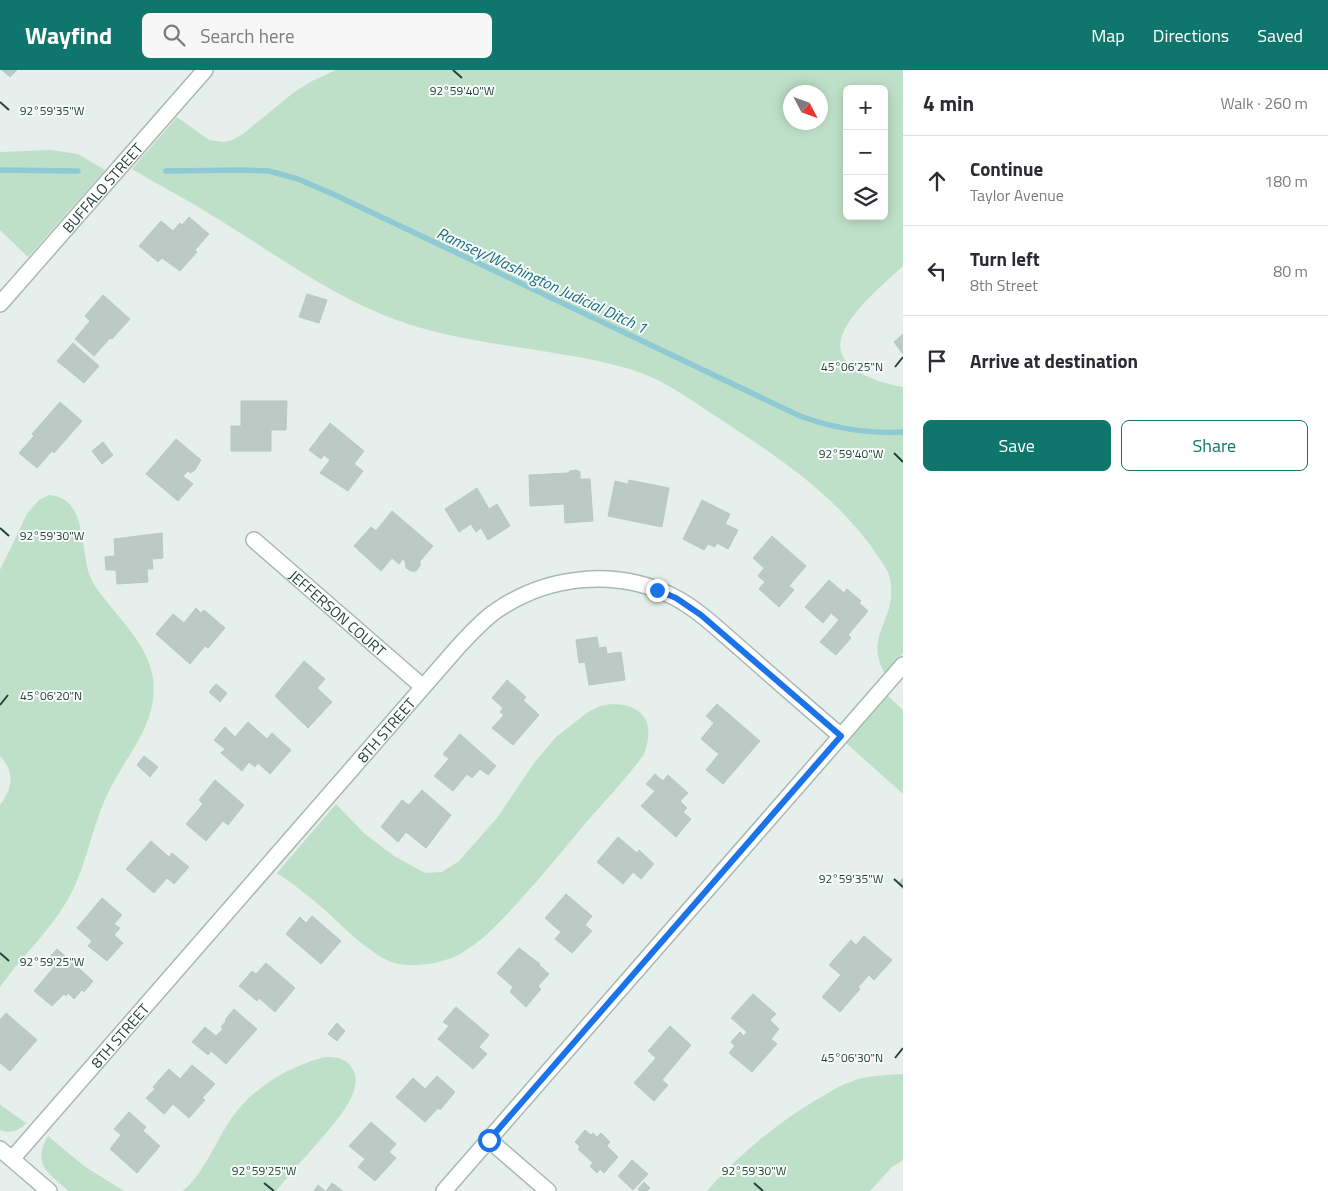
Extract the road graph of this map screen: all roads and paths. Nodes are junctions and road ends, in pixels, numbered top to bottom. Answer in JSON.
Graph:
{"nodes":[{"id":1,"x":205,"y":70,"type":"edge"},
{"id":2,"x":0,"y":304,"type":"edge"},
{"id":3,"x":254,"y":540,"type":"dead end"},
{"id":4,"x":903,"y":665,"type":"edge"},
{"id":5,"x":423,"y":687,"type":"junction"},
{"id":6,"x":841,"y":736,"type":"junction"},
{"id":7,"x":489,"y":1140,"type":"junction"},
{"id":8,"x":0,"y":1149,"type":"edge"},
{"id":9,"x":12,"y":1159,"type":"junction"},
{"id":10,"x":49,"y":1191,"type":"edge"},
{"id":11,"x":444,"y":1191,"type":"edge"},
{"id":12,"x":548,"y":1191,"type":"edge"}],
"edges":[{"from":1,"to":2,"type":"street","name":"BUFFALO STREET"},
{"from":3,"to":5,"type":"street","name":"JEFFERSON COURT"},
{"from":4,"to":6,"type":"street"},
{"from":5,"to":6,"type":"street","name":"8TH STREET"},
{"from":5,"to":9,"type":"street","name":"8TH STREET"},
{"from":6,"to":7,"type":"street"},
{"from":7,"to":11,"type":"street"},
{"from":7,"to":12,"type":"street"},
{"from":8,"to":9,"type":"street"},
{"from":9,"to":10,"type":"street"}]}
